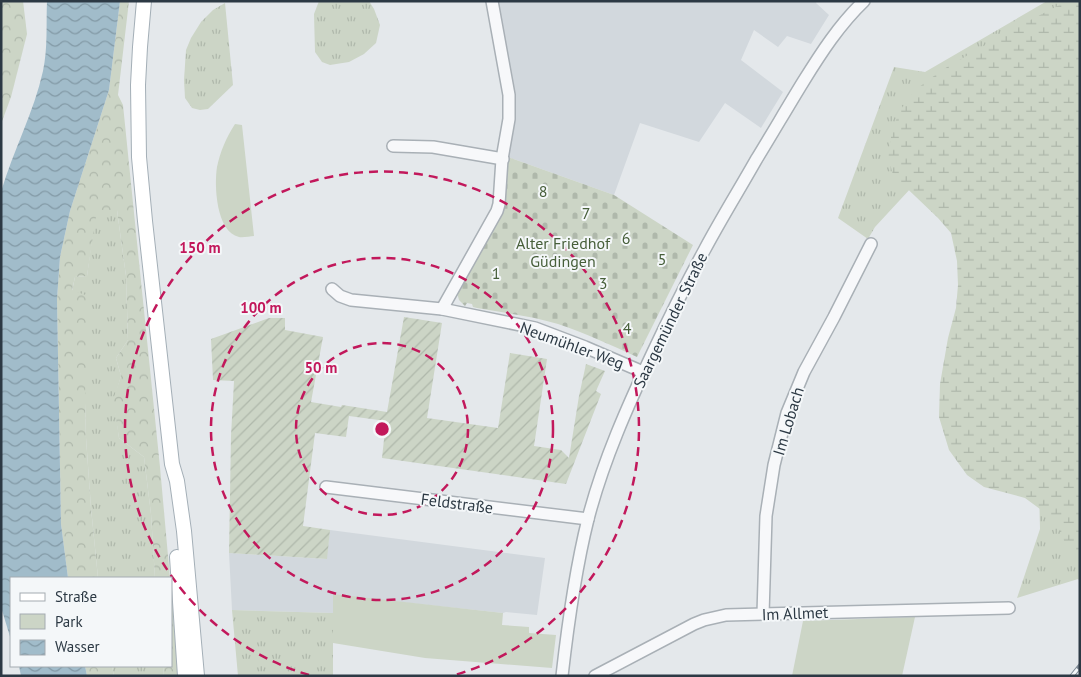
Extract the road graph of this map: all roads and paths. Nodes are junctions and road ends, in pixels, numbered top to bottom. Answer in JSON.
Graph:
{"nodes":[{"id":1,"x":144,"y":1,"type":"edge"},
{"id":2,"x":492,"y":1,"type":"edge"},
{"id":3,"x":864,"y":1,"type":"edge"},
{"id":4,"x":394,"y":146,"type":"dead end"},
{"id":5,"x":502,"y":159,"type":"junction"},
{"id":6,"x":871,"y":244,"type":"dead end"},
{"id":7,"x":332,"y":289,"type":"dead end"},
{"id":8,"x":442,"y":309,"type":"junction"},
{"id":9,"x":644,"y":372,"type":"junction"},
{"id":10,"x":172,"y":464,"type":"junction"},
{"id":11,"x":326,"y":487,"type":"dead end"},
{"id":12,"x":588,"y":519,"type":"junction"},
{"id":13,"x":1009,"y":608,"type":"dead end"},
{"id":14,"x":763,"y":614,"type":"junction"},
{"id":15,"x":185,"y":676,"type":"edge"},
{"id":16,"x":197,"y":676,"type":"edge"},
{"id":17,"x":562,"y":676,"type":"edge"},
{"id":18,"x":595,"y":676,"type":"edge"}],
"edges":[{"from":1,"to":10,"type":"main road"},
{"from":2,"to":5,"type":"street"},
{"from":3,"to":9,"type":"street","name":"Saargemünder Straße"},
{"from":4,"to":5,"type":"street"},
{"from":5,"to":8,"type":"street"},
{"from":6,"to":14,"type":"street","name":"Im Lobach"},
{"from":7,"to":8,"type":"street","name":"Neumühler Weg"},
{"from":8,"to":9,"type":"street","name":"Neumühler Weg"},
{"from":9,"to":12,"type":"street","name":"Saargemünder Straße"},
{"from":10,"to":15,"type":"main road"},
{"from":10,"to":16,"type":"main road"},
{"from":11,"to":12,"type":"street","name":"Feldstraße"},
{"from":12,"to":17,"type":"street","name":"Saargemünder Straße"},
{"from":13,"to":14,"type":"street","name":"Im Allmet"},
{"from":14,"to":18,"type":"street","name":"Im Allmet"}]}
